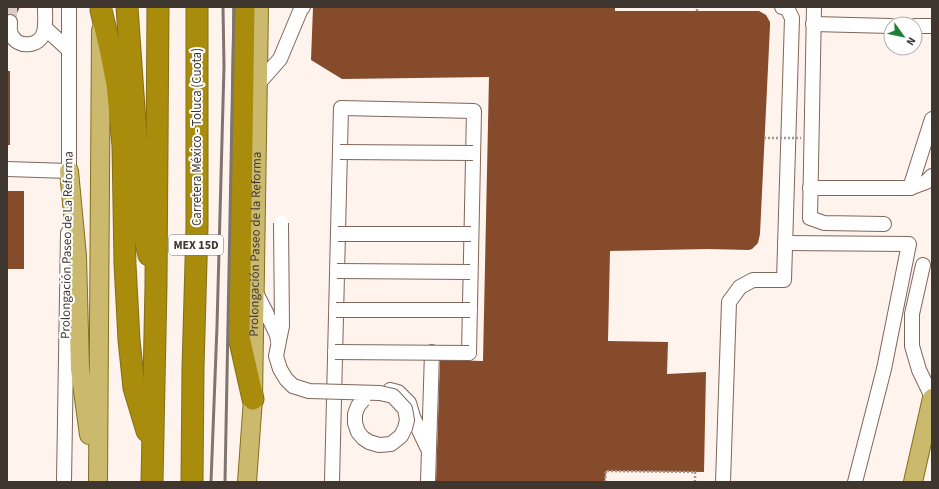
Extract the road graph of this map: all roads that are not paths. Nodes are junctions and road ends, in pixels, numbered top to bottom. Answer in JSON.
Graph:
{"nodes":[{"id":1,"x":45,"y":7,"type":"edge"},
{"id":2,"x":69,"y":7,"type":"edge"},
{"id":3,"x":127,"y":7,"type":"edge"},
{"id":4,"x":158,"y":7,"type":"edge"},
{"id":5,"x":197,"y":7,"type":"edge"},
{"id":6,"x":244,"y":7,"type":"edge"},
{"id":7,"x":259,"y":7,"type":"edge"},
{"id":8,"x":303,"y":7,"type":"edge"},
{"id":9,"x":782,"y":7,"type":"edge"},
{"id":10,"x":814,"y":7,"type":"edge"},
{"id":11,"x":101,"y":9,"type":"edge"},
{"id":12,"x":10,"y":22,"type":"dead end"},
{"id":13,"x":813,"y":24,"type":"junction"},
{"id":14,"x":883,"y":26,"type":"edge"},
{"id":15,"x":45,"y":28,"type":"junction"},
{"id":16,"x":69,"y":50,"type":"junction"},
{"id":17,"x":257,"y":85,"type":"junction"},
{"id":18,"x":932,"y":119,"type":"edge"},
{"id":19,"x":340,"y":152,"type":"junction"},
{"id":20,"x":473,"y":153,"type":"junction"},
{"id":21,"x":7,"y":169,"type":"edge"},
{"id":22,"x":69,"y":171,"type":"junction"},
{"id":23,"x":932,"y":176,"type":"edge"},
{"id":24,"x":810,"y":188,"type":"junction"},
{"id":25,"x":910,"y":188,"type":"junction"},
{"id":26,"x":884,"y":220,"type":"dead end"},
{"id":27,"x":281,"y":223,"type":"dead end"},
{"id":28,"x":338,"y":234,"type":"junction"},
{"id":29,"x":471,"y":234,"type":"junction"},
{"id":30,"x":785,"y":243,"type":"junction"},
{"id":31,"x":923,"y":265,"type":"dead end"},
{"id":32,"x":337,"y":271,"type":"junction"},
{"id":33,"x":470,"y":272,"type":"junction"},
{"id":34,"x":156,"y":285,"type":"junction"},
{"id":35,"x":255,"y":291,"type":"junction"},
{"id":36,"x":336,"y":310,"type":"junction"},
{"id":37,"x":470,"y":310,"type":"junction"},
{"id":38,"x":335,"y":352,"type":"junction"},
{"id":39,"x":432,"y":352,"type":"junction"},
{"id":40,"x":932,"y":397,"type":"edge"},
{"id":41,"x":253,"y":399,"type":"junction"},
{"id":42,"x":362,"y":399,"type":"junction"},
{"id":43,"x":153,"y":451,"type":"junction"},
{"id":44,"x":427,"y":455,"type":"junction"},
{"id":45,"x":64,"y":482,"type":"edge"},
{"id":46,"x":97,"y":482,"type":"edge"},
{"id":47,"x":152,"y":482,"type":"edge"},
{"id":48,"x":192,"y":482,"type":"edge"},
{"id":49,"x":247,"y":482,"type":"edge"},
{"id":50,"x":332,"y":482,"type":"edge"},
{"id":51,"x":428,"y":482,"type":"edge"},
{"id":52,"x":723,"y":482,"type":"edge"},
{"id":53,"x":856,"y":482,"type":"edge"},
{"id":54,"x":913,"y":482,"type":"edge"}],
"edges":[{"from":1,"to":15,"type":"street"},
{"from":2,"to":16,"type":"street","name":"Prolongación Paseo de La Reforma"},
{"from":3,"to":34,"type":"highway"},
{"from":4,"to":34,"type":"highway","number":"MEX 15D"},
{"from":5,"to":48,"type":"highway","name":"Carretera México - Toluca (Cuota)","number":"MEX 15D"},
{"from":6,"to":41,"type":"highway"},
{"from":7,"to":17,"type":"main road","name":"Prolongación Paseo de la Reforma"},
{"from":8,"to":17,"type":"street"},
{"from":9,"to":30,"type":"street"},
{"from":10,"to":13,"type":"street"},
{"from":11,"to":43,"type":"highway"},
{"from":11,"to":46,"type":"main road"},
{"from":12,"to":15,"type":"street"},
{"from":13,"to":14,"type":"street"},
{"from":13,"to":24,"type":"street"},
{"from":15,"to":16,"type":"street"},
{"from":16,"to":22,"type":"street","name":"Prolongación Paseo de La Reforma"},
{"from":17,"to":35,"type":"main road","name":"Prolongación Paseo de la Reforma"},
{"from":18,"to":25,"type":"street"},
{"from":19,"to":20,"type":"street","bridge":true},
{"from":19,"to":20,"type":"street"},
{"from":19,"to":28,"type":"street"},
{"from":20,"to":29,"type":"street"},
{"from":21,"to":22,"type":"street"},
{"from":22,"to":45,"type":"street","name":"Prolongación Paseo de La Reforma"},
{"from":22,"to":46,"type":"main road"},
{"from":23,"to":25,"type":"street"},
{"from":24,"to":25,"type":"street"},
{"from":24,"to":26,"type":"street"},
{"from":27,"to":42,"type":"street","bridge":true},
{"from":28,"to":29,"type":"street","bridge":true},
{"from":28,"to":32,"type":"street"},
{"from":29,"to":33,"type":"street"},
{"from":30,"to":52,"type":"street"},
{"from":30,"to":53,"type":"street"},
{"from":31,"to":40,"type":"street"},
{"from":32,"to":33,"type":"street","bridge":true},
{"from":32,"to":36,"type":"street"},
{"from":33,"to":37,"type":"street"},
{"from":34,"to":43,"type":"highway","number":"MEX 15D"},
{"from":35,"to":41,"type":"main road","name":"Prolongación Paseo de la Reforma"},
{"from":35,"to":42,"type":"street","bridge":true},
{"from":36,"to":37,"type":"street","bridge":true},
{"from":36,"to":38,"type":"street"},
{"from":37,"to":39,"type":"street","bridge":true},
{"from":38,"to":39,"type":"street","bridge":true},
{"from":38,"to":50,"type":"street"},
{"from":39,"to":44,"type":"street"},
{"from":40,"to":54,"type":"main road"},
{"from":41,"to":49,"type":"main road","name":"Prolongación Paseo de la Reforma"},
{"from":42,"to":44,"type":"street"},
{"from":43,"to":47,"type":"highway","number":"MEX 15D"},
{"from":44,"to":51,"type":"street"}]}
